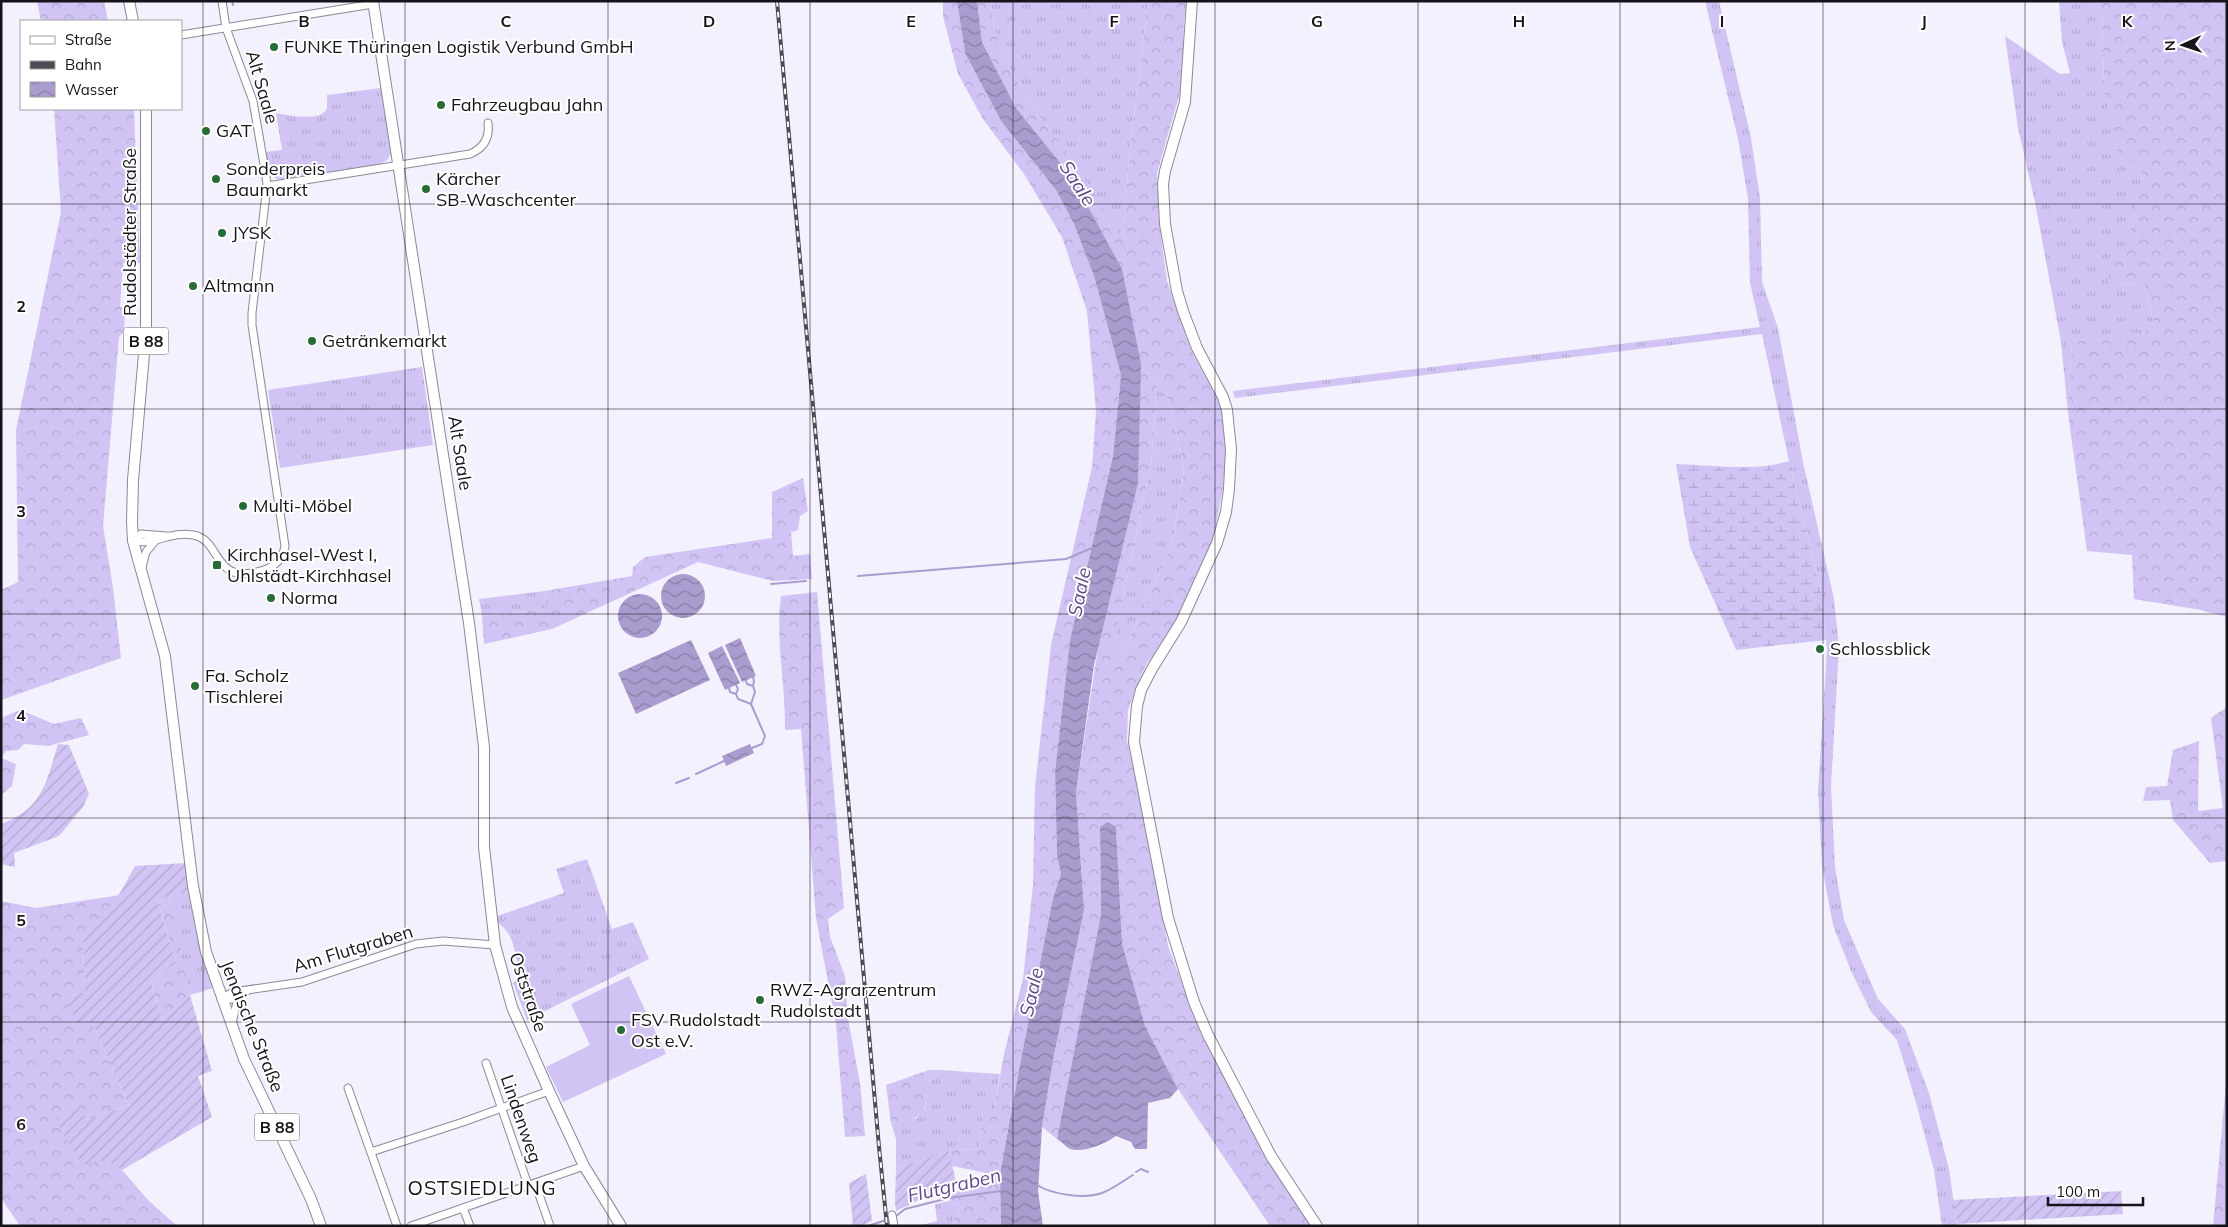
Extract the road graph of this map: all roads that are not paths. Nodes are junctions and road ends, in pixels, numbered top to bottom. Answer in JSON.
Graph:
{"nodes":[{"id":1,"x":129,"y":1,"type":"edge"},
{"id":2,"x":222,"y":1,"type":"edge"},
{"id":3,"x":1192,"y":1,"type":"edge"},
{"id":4,"x":373,"y":3,"type":"edge"},
{"id":5,"x":133,"y":20,"type":"edge"},
{"id":6,"x":226,"y":28,"type":"junction"},
{"id":7,"x":182,"y":35,"type":"edge"},
{"id":8,"x":146,"y":110,"type":"edge"},
{"id":9,"x":488,"y":123,"type":"dead end"},
{"id":10,"x":399,"y":165,"type":"junction"},
{"id":11,"x":267,"y":186,"type":"junction"},
{"id":12,"x":167,"y":536,"type":"junction"},
{"id":13,"x":133,"y":541,"type":"junction"},
{"id":14,"x":155,"y":542,"type":"junction"},
{"id":15,"x":141,"y":573,"type":"junction"},
{"id":16,"x":484,"y":747,"type":"joint"},
{"id":17,"x":186,"y":829,"type":"joint"},
{"id":18,"x":495,"y":945,"type":"junction"},
{"id":19,"x":250,"y":990,"type":"junction"},
{"id":20,"x":238,"y":998,"type":"junction"},
{"id":21,"x":221,"y":999,"type":"junction"},
{"id":22,"x":232,"y":1028,"type":"junction"},
{"id":23,"x":486,"y":1062,"type":"dead end"},
{"id":24,"x":348,"y":1088,"type":"dead end"},
{"id":25,"x":549,"y":1091,"type":"junction"},
{"id":26,"x":502,"y":1108,"type":"junction"},
{"id":27,"x":371,"y":1152,"type":"junction"},
{"id":28,"x":584,"y":1166,"type":"junction"},
{"id":29,"x":531,"y":1184,"type":"junction"},
{"id":30,"x":464,"y":1208,"type":"junction"},
{"id":31,"x":321,"y":1226,"type":"edge"},
{"id":32,"x":397,"y":1226,"type":"edge"},
{"id":33,"x":411,"y":1226,"type":"edge"},
{"id":34,"x":470,"y":1226,"type":"edge"},
{"id":35,"x":550,"y":1226,"type":"edge"},
{"id":36,"x":621,"y":1226,"type":"edge"},
{"id":37,"x":1317,"y":1226,"type":"edge"}],
"edges":[{"from":1,"to":5,"type":"main road"},
{"from":2,"to":6,"type":"street","name":"Alt Saale"},
{"from":3,"to":37,"type":"main road"},
{"from":4,"to":6,"type":"street","name":"Alt Saale"},
{"from":4,"to":10,"type":"main road","name":"Alt Saale"},
{"from":6,"to":7,"type":"street","name":"Alt Saale"},
{"from":6,"to":11,"type":"street","name":"Alt Saale"},
{"from":8,"to":13,"type":"main road","name":"Rudolstädter Straße","number":"B 88"},
{"from":9,"to":10,"type":"street"},
{"from":10,"to":11,"type":"street"},
{"from":10,"to":16,"type":"main road","name":"Alt Saale"},
{"from":11,"to":12,"type":"street","name":"Alt Saale"},
{"from":12,"to":13,"type":"street"},
{"from":12,"to":14,"type":"street","name":"Alt Saale"},
{"from":13,"to":14,"type":"street","name":"Alt Saale"},
{"from":13,"to":15,"type":"main road","name":"Rudolstädter Straße","number":"B 88"},
{"from":14,"to":15,"type":"street"},
{"from":15,"to":17,"type":"main road","name":"Rudolstädter Straße","number":"B 88"},
{"from":16,"to":18,"type":"main road","name":"Oststraße"},
{"from":17,"to":21,"type":"main road","name":"Jenaische Straße","number":"B 88"},
{"from":18,"to":19,"type":"street","name":"Am Flutgraben"},
{"from":18,"to":25,"type":"main road","name":"Oststraße"},
{"from":19,"to":20,"type":"street","name":"Am Flutgraben"},
{"from":19,"to":21,"type":"street","name":"Am Flutgraben"},
{"from":20,"to":21,"type":"street"},
{"from":20,"to":22,"type":"street"},
{"from":21,"to":22,"type":"main road","name":"Jenaische Straße","number":"B 88"},
{"from":22,"to":31,"type":"main road","name":"Jenaische Straße","number":"B 88"},
{"from":23,"to":26,"type":"street","name":"Lindenweg"},
{"from":24,"to":27,"type":"street"},
{"from":25,"to":26,"type":"street"},
{"from":25,"to":28,"type":"main road","name":"Oststraße"},
{"from":26,"to":27,"type":"street"},
{"from":26,"to":29,"type":"street","name":"Lindenweg"},
{"from":27,"to":32,"type":"street"},
{"from":28,"to":29,"type":"street"},
{"from":28,"to":36,"type":"main road","name":"Oststraße"},
{"from":29,"to":30,"type":"street"},
{"from":29,"to":35,"type":"street","name":"Lindenweg"},
{"from":30,"to":33,"type":"street"},
{"from":30,"to":34,"type":"street"}]}
